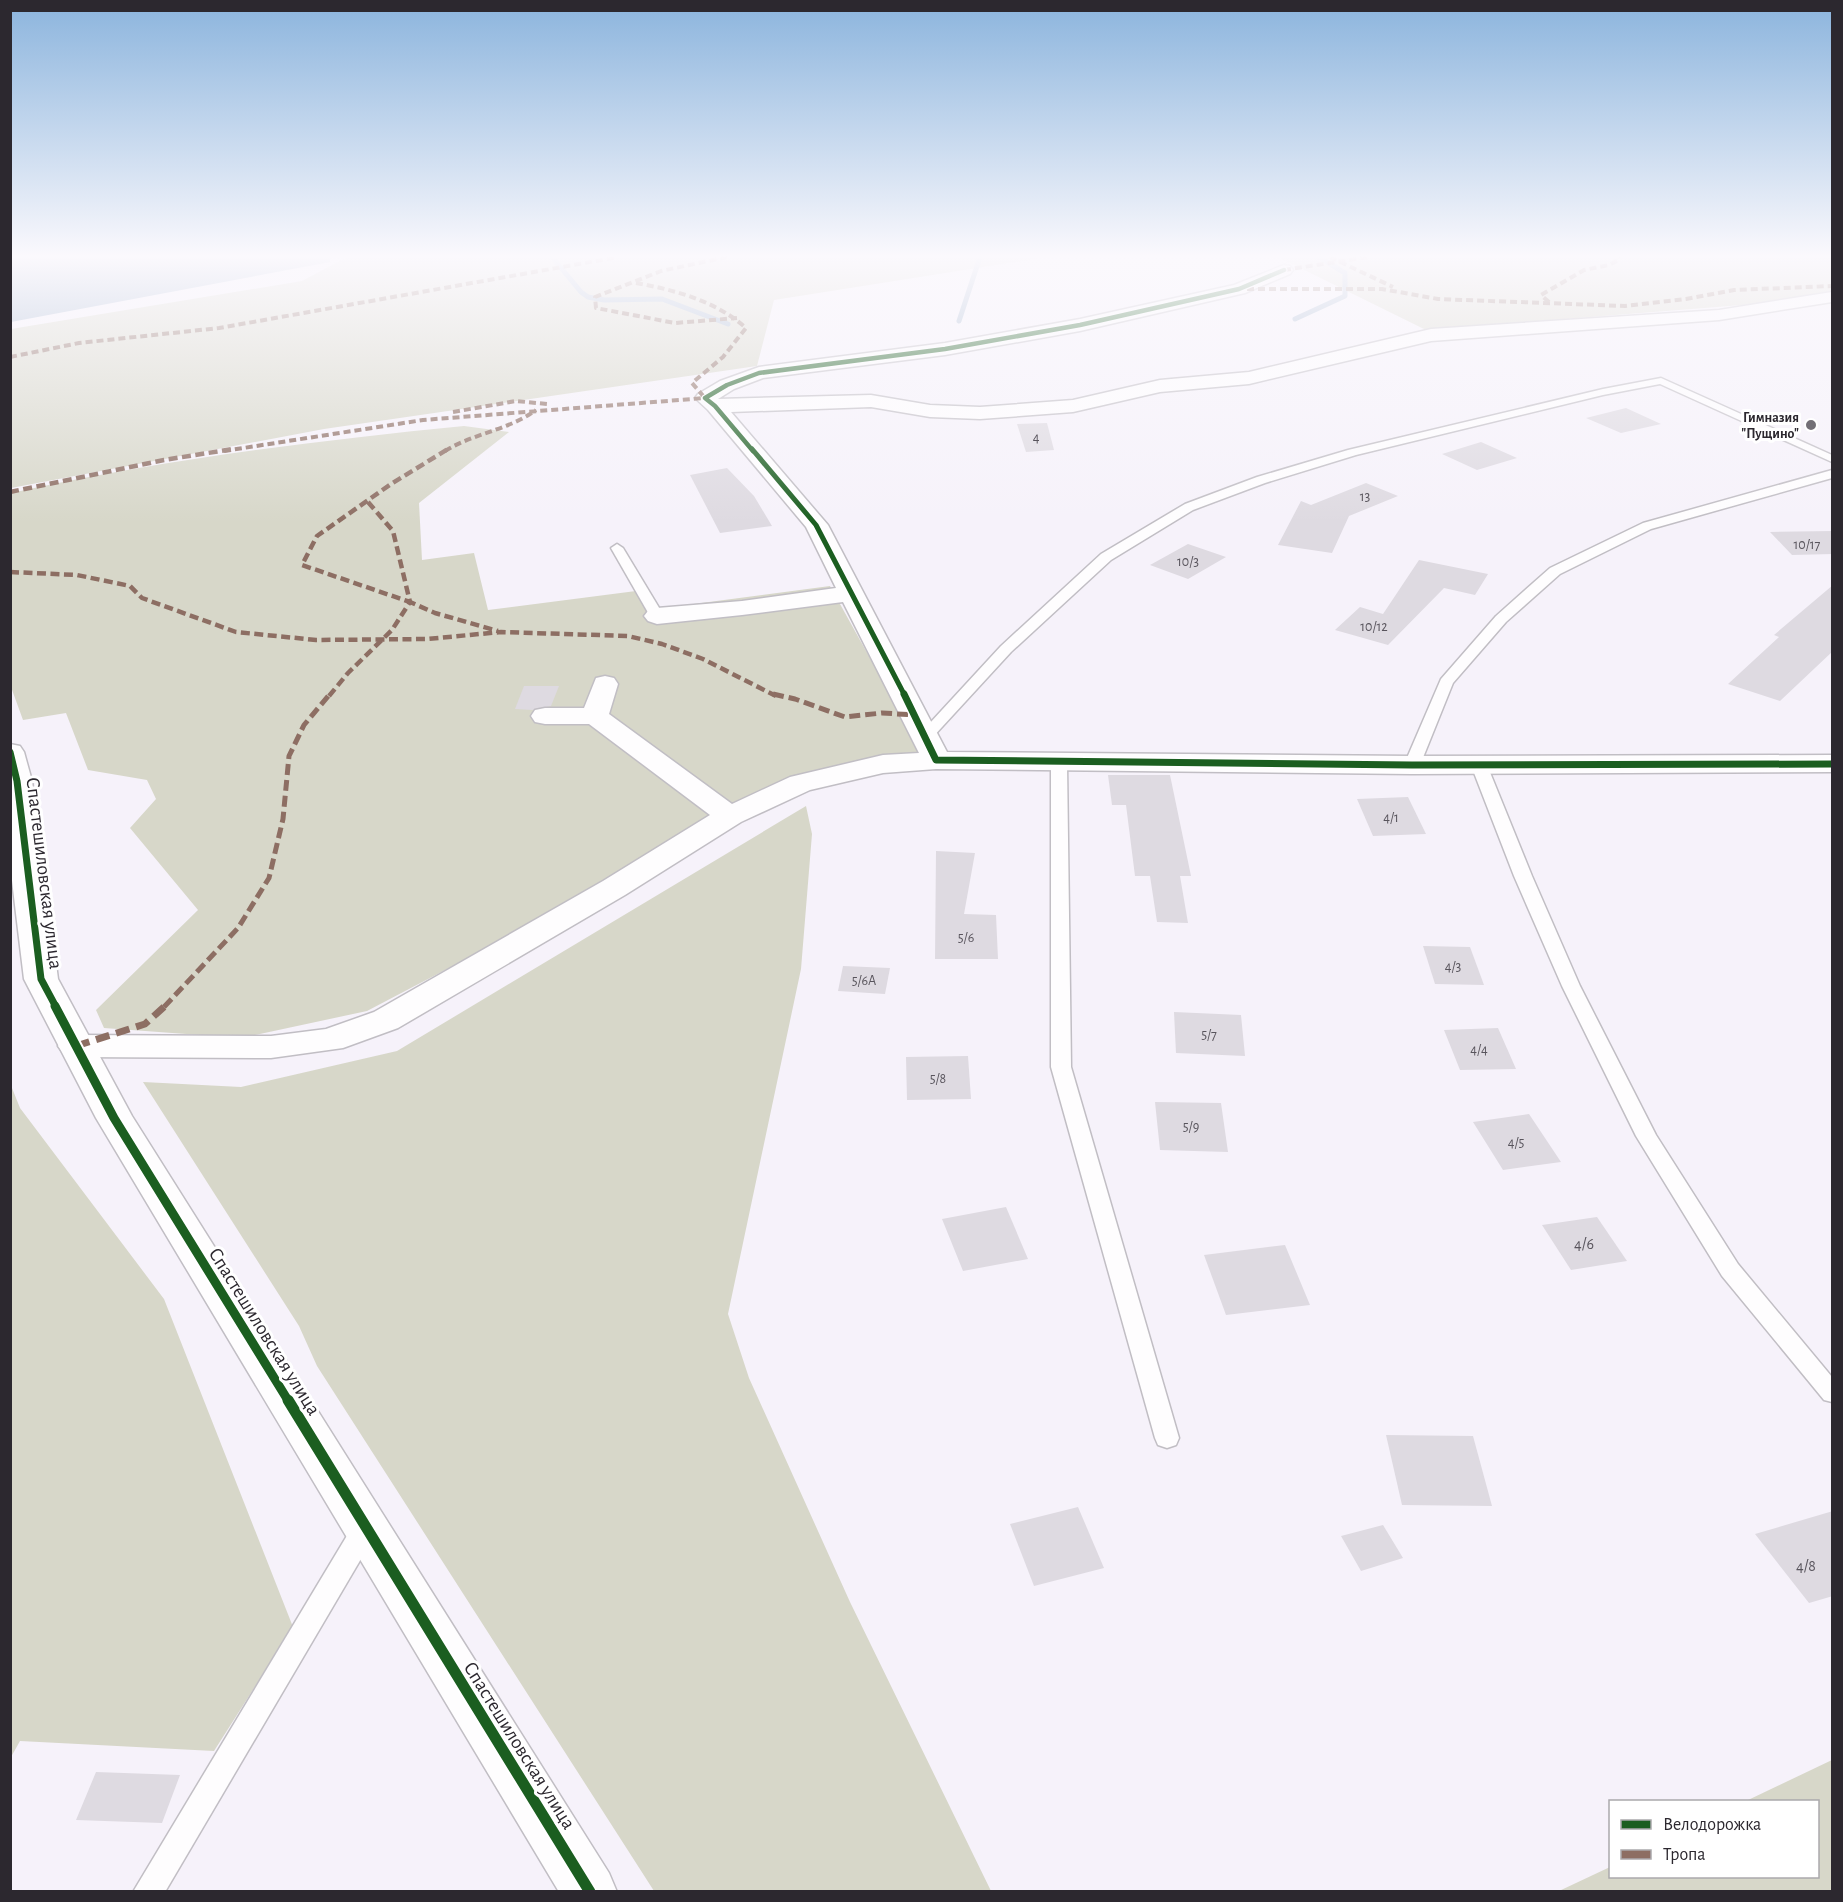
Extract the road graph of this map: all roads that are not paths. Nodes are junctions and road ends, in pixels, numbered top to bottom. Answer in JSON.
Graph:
{"nodes":[{"id":1,"x":963,"y":346,"type":"edge"},
{"id":2,"x":1385,"y":346,"type":"edge"},
{"id":3,"x":715,"y":406,"type":"junction"},
{"id":4,"x":1833,"y":459,"type":"edge"},
{"id":5,"x":1833,"y":474,"type":"edge"},
{"id":6,"x":617,"y":548,"type":"dead end"},
{"id":7,"x":852,"y":593,"type":"junction"},
{"id":8,"x":657,"y":616,"type":"joint"},
{"id":9,"x":605,"y":684,"type":"dead end"},
{"id":10,"x":545,"y":716,"type":"dead end"},
{"id":11,"x":595,"y":716,"type":"junction"},
{"id":12,"x":931,"y":748,"type":"junction"},
{"id":13,"x":10,"y":752,"type":"edge"},
{"id":14,"x":1059,"y":763,"type":"junction"},
{"id":15,"x":1833,"y":764,"type":"edge"},
{"id":16,"x":1412,"y":765,"type":"junction"},
{"id":17,"x":1479,"y":765,"type":"junction"},
{"id":18,"x":730,"y":816,"type":"junction"},
{"id":19,"x":76,"y":1046,"type":"junction"},
{"id":20,"x":1833,"y":1394,"type":"edge"},
{"id":21,"x":1167,"y":1438,"type":"dead end"},
{"id":22,"x":366,"y":1527,"type":"junction"},
{"id":23,"x":148,"y":1892,"type":"edge"},
{"id":24,"x":590,"y":1892,"type":"edge"}],
"edges":[{"from":1,"to":3,"type":"street"},
{"from":2,"to":3,"type":"street"},
{"from":3,"to":7,"type":"street"},
{"from":4,"to":12,"type":"lane"},
{"from":5,"to":16,"type":"lane"},
{"from":6,"to":8,"type":"lane"},
{"from":7,"to":8,"type":"street"},
{"from":7,"to":12,"type":"street"},
{"from":9,"to":11,"type":"street"},
{"from":10,"to":11,"type":"street"},
{"from":11,"to":18,"type":"street"},
{"from":12,"to":14,"type":"street"},
{"from":12,"to":18,"type":"street"},
{"from":13,"to":19,"type":"street","name":"Спастешиловская улица"},
{"from":14,"to":16,"type":"street"},
{"from":14,"to":21,"type":"lane"},
{"from":15,"to":17,"type":"street"},
{"from":16,"to":17,"type":"street"},
{"from":17,"to":20,"type":"lane"},
{"from":18,"to":19,"type":"street"},
{"from":19,"to":22,"type":"street","name":"Спастешиловская улица"},
{"from":22,"to":23,"type":"lane"},
{"from":22,"to":24,"type":"street","name":"Спастешиловская улица"}]}
